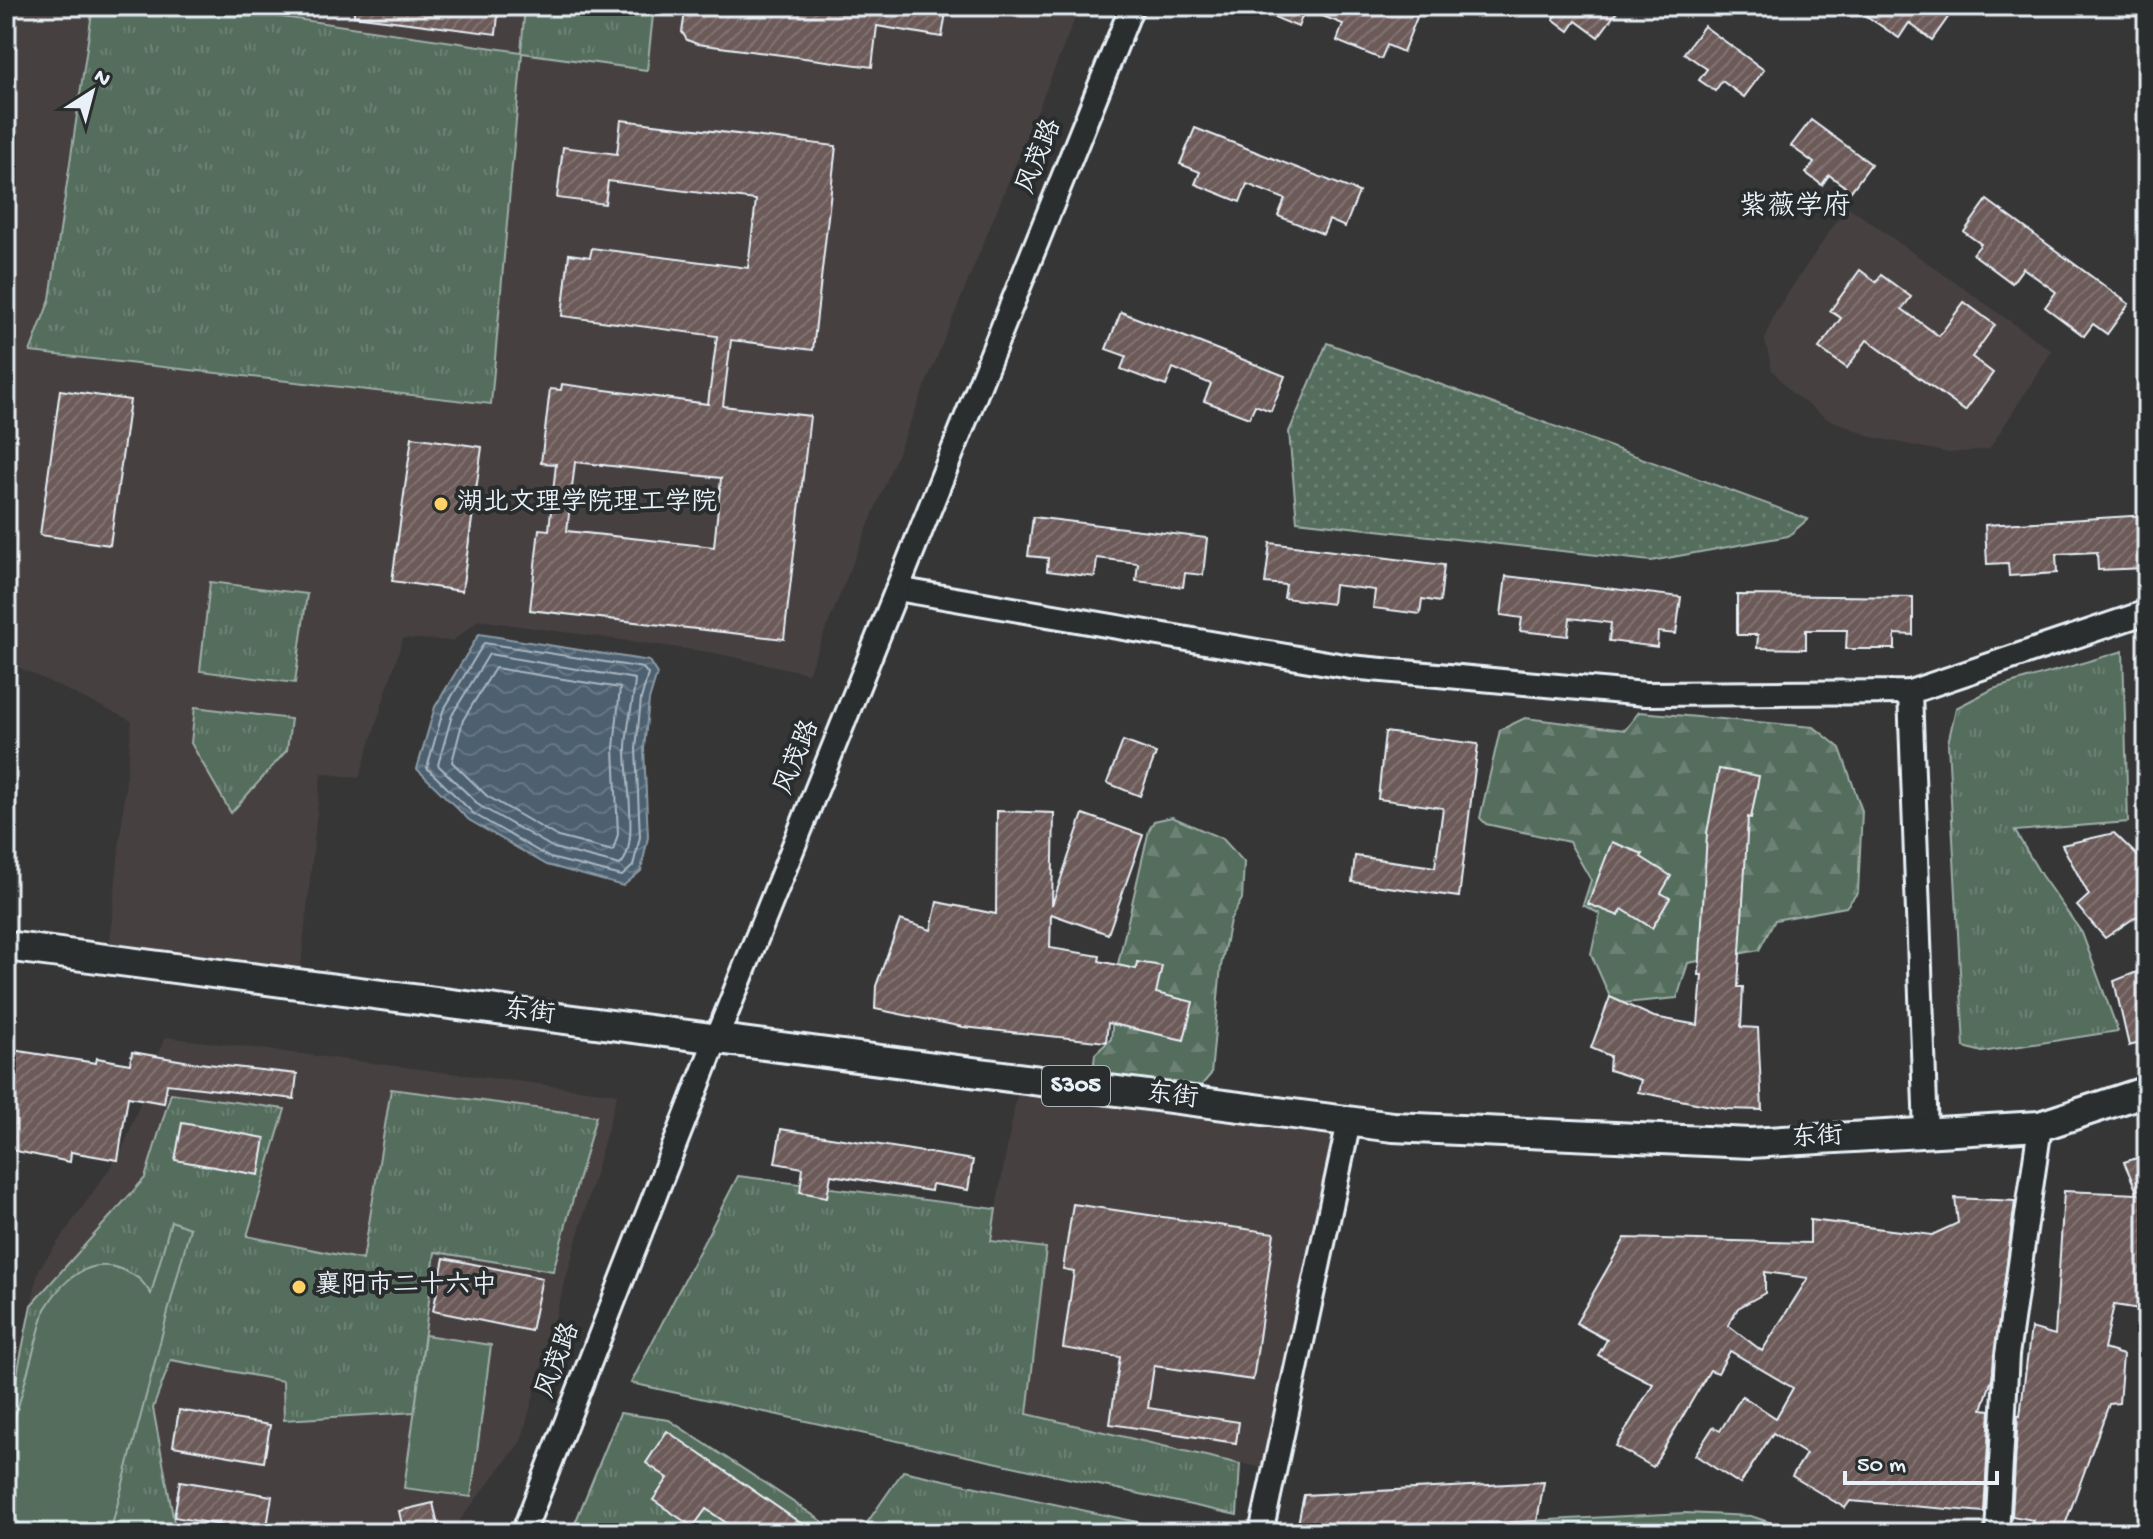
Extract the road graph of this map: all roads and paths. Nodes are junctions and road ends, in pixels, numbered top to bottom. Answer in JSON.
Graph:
{"nodes":[{"id":1,"x":1132,"y":6,"type":"edge"},
{"id":2,"x":897,"y":589,"type":"junction"},
{"id":3,"x":2147,"y":612,"type":"edge"},
{"id":4,"x":1910,"y":692,"type":"junction"},
{"id":5,"x":6,"y":946,"type":"edge"},
{"id":6,"x":716,"y":1039,"type":"junction"},
{"id":7,"x":2147,"y":1091,"type":"edge"},
{"id":8,"x":1349,"y":1122,"type":"junction"},
{"id":9,"x":2040,"y":1126,"type":"junction"},
{"id":10,"x":1926,"y":1133,"type":"junction"},
{"id":11,"x":523,"y":1533,"type":"edge"},
{"id":12,"x":1261,"y":1533,"type":"edge"},
{"id":13,"x":1997,"y":1533,"type":"edge"}],
"edges":[{"from":1,"to":2,"type":"street","name":"风茂路"},
{"from":2,"to":4,"type":"street"},
{"from":2,"to":6,"type":"street","name":"风茂路"},
{"from":3,"to":4,"type":"street"},
{"from":4,"to":10,"type":"street"},
{"from":5,"to":6,"type":"main road","name":"东街","number":"S305"},
{"from":6,"to":8,"type":"main road","name":"东街","number":"S305"},
{"from":6,"to":11,"type":"street","name":"风茂路"},
{"from":7,"to":9,"type":"main road","name":"东街","number":"S305"},
{"from":8,"to":10,"type":"main road","name":"东街","number":"S305"},
{"from":8,"to":12,"type":"street"},
{"from":9,"to":10,"type":"main road","name":"东街","number":"S305"},
{"from":9,"to":13,"type":"street"}]}
